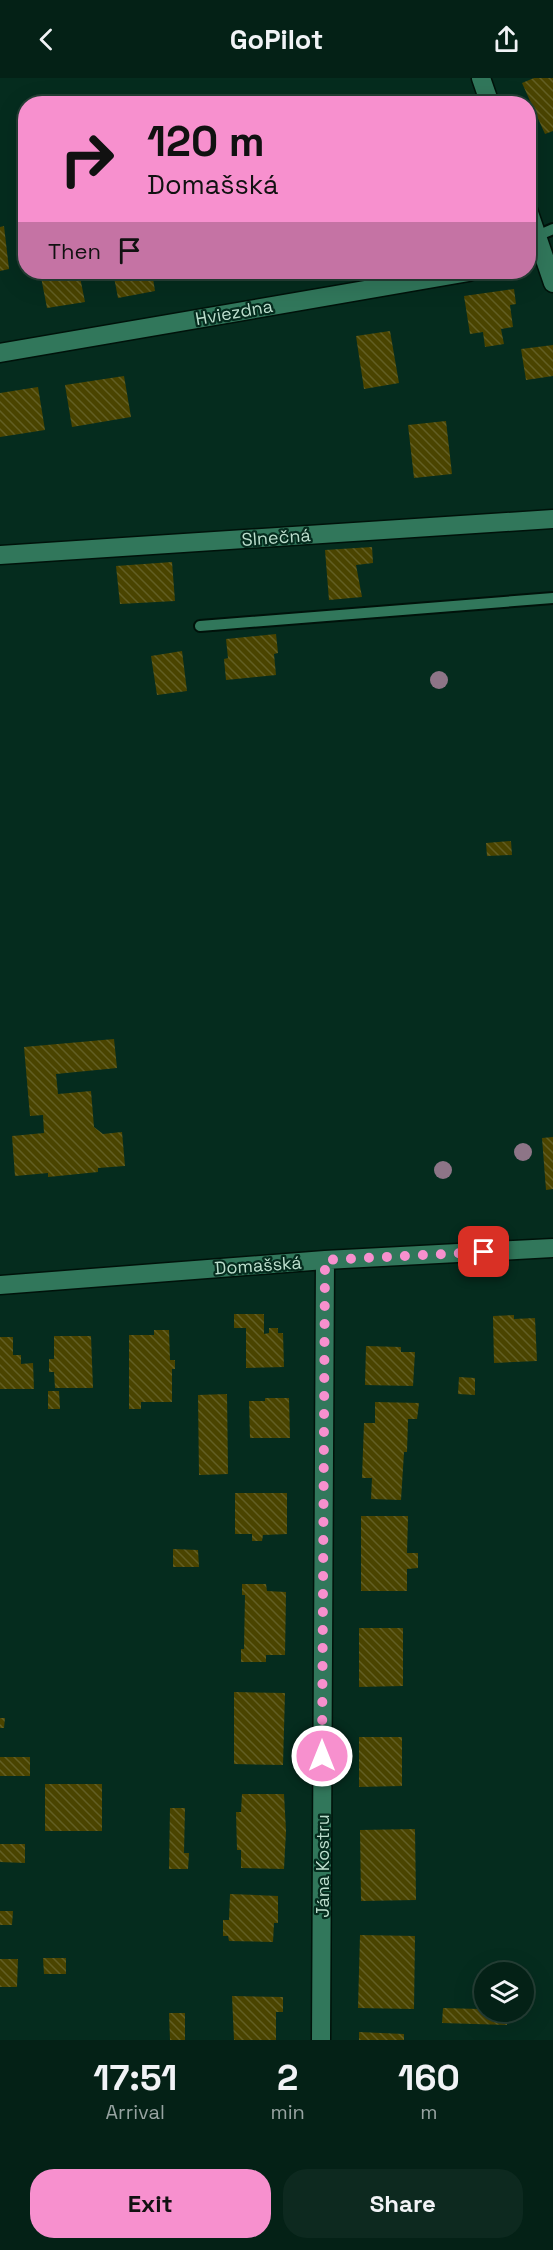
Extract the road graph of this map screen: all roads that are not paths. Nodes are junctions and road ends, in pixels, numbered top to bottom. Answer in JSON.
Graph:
{"nodes":[{"id":1,"x":481,"y":78,"type":"edge"},
{"id":2,"x":487,"y":96,"type":"edge"},
{"id":3,"x":536,"y":221,"type":"edge"},
{"id":4,"x":545,"y":233,"type":"edge"},
{"id":5,"x":536,"y":260,"type":"edge"},
{"id":6,"x":428,"y":279,"type":"edge"},
{"id":7,"x":553,"y":283,"type":"edge"},
{"id":8,"x":0,"y":353,"type":"edge"},
{"id":9,"x":553,"y":519,"type":"edge"},
{"id":10,"x":0,"y":555,"type":"edge"},
{"id":11,"x":553,"y":598,"type":"edge"},
{"id":12,"x":200,"y":626,"type":"dead end"},
{"id":13,"x":553,"y":1248,"type":"edge"},
{"id":14,"x":325,"y":1260,"type":"junction"},
{"id":15,"x":0,"y":1285,"type":"edge"},
{"id":16,"x":321,"y":2040,"type":"edge"}],
"edges":[{"from":1,"to":2,"type":"street"},
{"from":3,"to":4,"type":"street"},
{"from":4,"to":5,"type":"street"},
{"from":5,"to":7,"type":"street"},
{"from":6,"to":8,"type":"street","name":"Hviezdna"},
{"from":9,"to":10,"type":"street","name":"Slnečná"},
{"from":11,"to":12,"type":"lane"},
{"from":13,"to":14,"type":"street","name":"Domašská"},
{"from":14,"to":15,"type":"street","name":"Domašská"},
{"from":14,"to":16,"type":"street","name":"Jána Kostru"}]}
